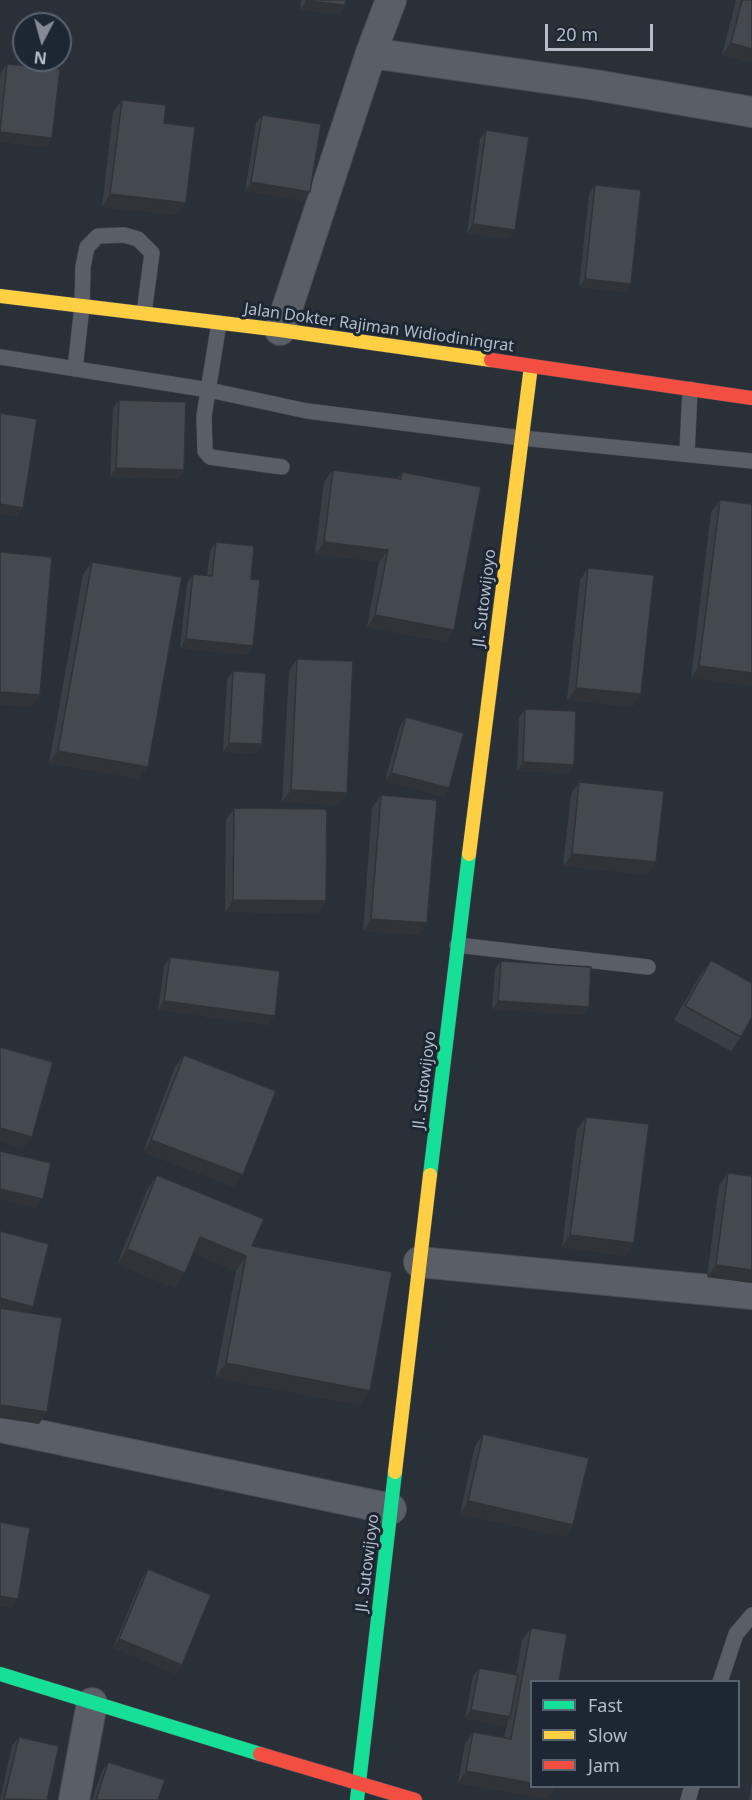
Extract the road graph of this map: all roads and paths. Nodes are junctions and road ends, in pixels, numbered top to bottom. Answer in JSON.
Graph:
{"nodes":[{"id":1,"x":392,"y":0,"type":"edge"},
{"id":2,"x":371,"y":53,"type":"junction"},
{"id":3,"x":752,"y":112,"type":"edge"},
{"id":4,"x":0,"y":296,"type":"edge"},
{"id":5,"x":82,"y":306,"type":"junction"},
{"id":6,"x":144,"y":313,"type":"junction"},
{"id":7,"x":219,"y":323,"type":"junction"},
{"id":8,"x":280,"y":330,"type":"junction"},
{"id":9,"x":0,"y":357,"type":"edge"},
{"id":10,"x":531,"y":366,"type":"junction"},
{"id":11,"x":75,"y":369,"type":"junction"},
{"id":12,"x":690,"y":389,"type":"junction"},
{"id":13,"x":209,"y":390,"type":"junction"},
{"id":14,"x":752,"y":398,"type":"edge"},
{"id":15,"x":522,"y":438,"type":"junction"},
{"id":16,"x":687,"y":453,"type":"junction"},
{"id":17,"x":752,"y":461,"type":"edge"},
{"id":18,"x":282,"y":467,"type":"dead end"},
{"id":19,"x":458,"y":945,"type":"junction"},
{"id":20,"x":648,"y":967,"type":"dead end"},
{"id":21,"x":419,"y":1262,"type":"junction"},
{"id":22,"x":752,"y":1294,"type":"edge"},
{"id":23,"x":0,"y":1427,"type":"edge"},
{"id":24,"x":391,"y":1509,"type":"junction"},
{"id":25,"x":752,"y":1615,"type":"edge"},
{"id":26,"x":0,"y":1674,"type":"edge"},
{"id":27,"x":721,"y":1680,"type":"edge"},
{"id":28,"x":92,"y":1703,"type":"junction"},
{"id":29,"x":359,"y":1785,"type":"junction"},
{"id":30,"x":74,"y":1800,"type":"edge"},
{"id":31,"x":357,"y":1800,"type":"edge"},
{"id":32,"x":415,"y":1800,"type":"edge"}],
"edges":[{"from":1,"to":2,"type":"street"},
{"from":2,"to":3,"type":"street"},
{"from":2,"to":8,"type":"street"},
{"from":4,"to":5,"type":"main road","name":"Jalan Dokter Rajiman Widiodiningrat"},
{"from":5,"to":6,"type":"main road","name":"Jalan Dokter Rajiman Widiodiningrat"},
{"from":5,"to":6,"type":"lane"},
{"from":5,"to":11,"type":"lane"},
{"from":6,"to":7,"type":"main road","name":"Jalan Dokter Rajiman Widiodiningrat"},
{"from":7,"to":8,"type":"main road","name":"Jalan Dokter Rajiman Widiodiningrat"},
{"from":7,"to":13,"type":"lane"},
{"from":8,"to":10,"type":"main road","name":"Jalan Dokter Rajiman Widiodiningrat"},
{"from":9,"to":11,"type":"lane"},
{"from":10,"to":12,"type":"main road","name":"Jalan Dokter Rajiman Widiodiningrat"},
{"from":10,"to":15,"type":"main road","name":"Jl. Sutowijoyo"},
{"from":11,"to":13,"type":"lane"},
{"from":12,"to":14,"type":"main road","name":"Jalan Dokter Rajiman Widiodiningrat"},
{"from":12,"to":16,"type":"lane"},
{"from":13,"to":15,"type":"lane"},
{"from":13,"to":18,"type":"lane"},
{"from":15,"to":16,"type":"lane"},
{"from":15,"to":19,"type":"main road","name":"Jl. Sutowijoyo"},
{"from":16,"to":17,"type":"lane"},
{"from":19,"to":20,"type":"lane"},
{"from":19,"to":21,"type":"main road","name":"Jl. Sutowijoyo"},
{"from":21,"to":22,"type":"street"},
{"from":21,"to":24,"type":"main road","name":"Jl. Sutowijoyo"},
{"from":23,"to":24,"type":"street"},
{"from":24,"to":29,"type":"main road","name":"Jl. Sutowijoyo"},
{"from":25,"to":27,"type":"lane"},
{"from":26,"to":28,"type":"main road"},
{"from":28,"to":29,"type":"main road"},
{"from":28,"to":30,"type":"street"},
{"from":29,"to":31,"type":"main road","name":"Jl. Sutowijoyo"},
{"from":29,"to":32,"type":"main road"}]}
